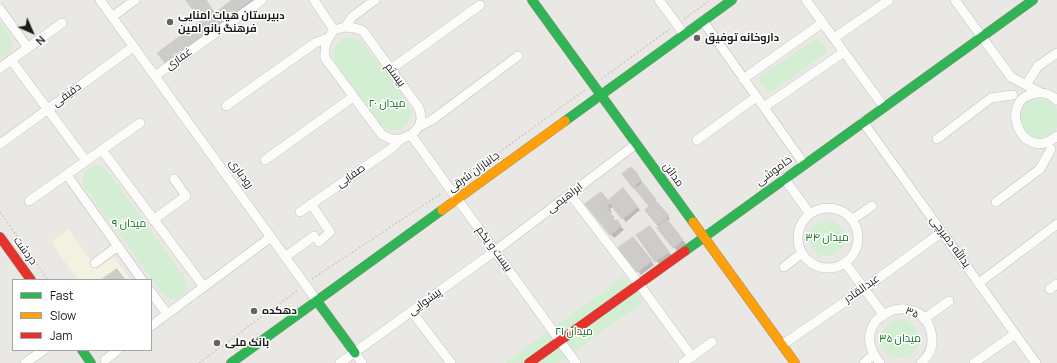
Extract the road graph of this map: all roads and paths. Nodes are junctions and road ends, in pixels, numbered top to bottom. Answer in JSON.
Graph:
{"nodes":[{"id":1,"x":100,"y":0,"type":"edge"},
{"id":2,"x":135,"y":0,"type":"edge"},
{"id":3,"x":262,"y":0,"type":"edge"},
{"id":4,"x":314,"y":0,"type":"edge"},
{"id":5,"x":376,"y":0,"type":"edge"},
{"id":6,"x":532,"y":0,"type":"edge"},
{"id":7,"x":659,"y":0,"type":"edge"},
{"id":8,"x":732,"y":0,"type":"edge"},
{"id":9,"x":806,"y":0,"type":"edge"},
{"id":10,"x":889,"y":0,"type":"edge"},
{"id":11,"x":955,"y":0,"type":"edge"},
{"id":12,"x":1033,"y":0,"type":"edge"},
{"id":13,"x":480,"y":5,"type":"dead end"},
{"id":14,"x":0,"y":9,"type":"edge"},
{"id":15,"x":112,"y":17,"type":"junction"},
{"id":16,"x":703,"y":21,"type":"junction"},
{"id":17,"x":62,"y":23,"type":"dead end"},
{"id":18,"x":822,"y":23,"type":"junction"},
{"id":19,"x":346,"y":27,"type":"junction"},
{"id":20,"x":334,"y":30,"type":"junction"},
{"id":21,"x":684,"y":34,"type":"junction"},
{"id":22,"x":981,"y":37,"type":"junction"},
{"id":23,"x":328,"y":38,"type":"junction"},
{"id":24,"x":834,"y":38,"type":"junction"},
{"id":25,"x":133,"y":47,"type":"junction"},
{"id":26,"x":28,"y":48,"type":"junction"},
{"id":27,"x":844,"y":52,"type":"junction"},
{"id":28,"x":1057,"y":53,"type":"edge"},
{"id":29,"x":518,"y":56,"type":"dead end"},
{"id":30,"x":11,"y":60,"type":"junction"},
{"id":31,"x":0,"y":68,"type":"edge"},
{"id":32,"x":391,"y":69,"type":"junction"},
{"id":33,"x":155,"y":76,"type":"junction"},
{"id":34,"x":1011,"y":77,"type":"junction"},
{"id":35,"x":744,"y":79,"type":"junction"},
{"id":36,"x":1026,"y":86,"type":"junction"},
{"id":37,"x":1041,"y":93,"type":"junction"},
{"id":38,"x":600,"y":95,"type":"junction"},
{"id":39,"x":1013,"y":95,"type":"junction"},
{"id":40,"x":353,"y":97,"type":"junction"},
{"id":41,"x":756,"y":97,"type":"junction"},
{"id":42,"x":1057,"y":100,"type":"edge"},
{"id":43,"x":226,"y":106,"type":"dead end"},
{"id":44,"x":764,"y":107,"type":"junction"},
{"id":45,"x":884,"y":107,"type":"junction"},
{"id":46,"x":47,"y":109,"type":"junction"},
{"id":47,"x":1016,"y":111,"type":"junction"},
{"id":48,"x":863,"y":122,"type":"junction"},
{"id":49,"x":140,"y":123,"type":"dead end"},
{"id":50,"x":418,"y":127,"type":"junction"},
{"id":51,"x":411,"y":135,"type":"junction"},
{"id":52,"x":1057,"y":136,"type":"edge"},
{"id":53,"x":401,"y":139,"type":"junction"},
{"id":54,"x":937,"y":139,"type":"dead end"},
{"id":55,"x":697,"y":140,"type":"dead end"},
{"id":56,"x":1036,"y":143,"type":"junction"},
{"id":57,"x":0,"y":144,"type":"edge"},
{"id":58,"x":636,"y":144,"type":"junction"},
{"id":59,"x":102,"y":150,"type":"junction"},
{"id":60,"x":1054,"y":150,"type":"edge"},
{"id":61,"x":265,"y":160,"type":"dead end"},
{"id":62,"x":86,"y":161,"type":"junction"},
{"id":63,"x":804,"y":164,"type":"junction"},
{"id":64,"x":67,"y":175,"type":"junction"},
{"id":65,"x":174,"y":178,"type":"dead end"},
{"id":66,"x":784,"y":178,"type":"junction"},
{"id":67,"x":570,"y":194,"type":"junction"},
{"id":68,"x":457,"y":199,"type":"junction"},
{"id":69,"x":29,"y":201,"type":"dead end"},
{"id":70,"x":996,"y":202,"type":"dead end"},
{"id":71,"x":311,"y":204,"type":"junction"},
{"id":72,"x":872,"y":206,"type":"dead end"},
{"id":73,"x":0,"y":212,"type":"edge"},
{"id":74,"x":300,"y":212,"type":"dead end"},
{"id":75,"x":810,"y":214,"type":"junction"},
{"id":76,"x":153,"y":220,"type":"junction"},
{"id":77,"x":853,"y":220,"type":"junction"},
{"id":78,"x":1057,"y":224,"type":"edge"},
{"id":79,"x":942,"y":232,"type":"junction"},
{"id":80,"x":0,"y":237,"type":"edge"},
{"id":81,"x":271,"y":237,"type":"junction"},
{"id":82,"x":703,"y":237,"type":"junction"},
{"id":83,"x":118,"y":246,"type":"junction"},
{"id":84,"x":495,"y":251,"type":"junction"},
{"id":85,"x":802,"y":253,"type":"junction"},
{"id":86,"x":285,"y":257,"type":"junction"},
{"id":87,"x":95,"y":263,"type":"dead end"},
{"id":88,"x":845,"y":263,"type":"junction"},
{"id":89,"x":784,"y":267,"type":"dead end"},
{"id":90,"x":30,"y":279,"type":"edge"},
{"id":91,"x":47,"y":279,"type":"edge"},
{"id":92,"x":141,"y":279,"type":"edge"},
{"id":93,"x":979,"y":283,"type":"junction"},
{"id":94,"x":638,"y":284,"type":"junction"},
{"id":95,"x":204,"y":287,"type":"junction"},
{"id":96,"x":864,"y":288,"type":"junction"},
{"id":97,"x":152,"y":293,"type":"edge"},
{"id":98,"x":317,"y":300,"type":"junction"},
{"id":99,"x":949,"y":301,"type":"dead end"},
{"id":100,"x":412,"y":312,"type":"junction"},
{"id":101,"x":167,"y":314,"type":"junction"},
{"id":102,"x":883,"y":314,"type":"junction"},
{"id":103,"x":924,"y":319,"type":"junction"},
{"id":104,"x":152,"y":325,"type":"edge"},
{"id":105,"x":1015,"y":334,"type":"junction"},
{"id":106,"x":560,"y":341,"type":"junction"},
{"id":107,"x":712,"y":342,"type":"dead end"},
{"id":108,"x":782,"y":345,"type":"junction"},
{"id":109,"x":43,"y":351,"type":"edge"},
{"id":110,"x":83,"y":351,"type":"edge"},
{"id":111,"x":117,"y":351,"type":"edge"},
{"id":112,"x":355,"y":353,"type":"junction"},
{"id":113,"x":874,"y":355,"type":"junction"},
{"id":114,"x":692,"y":357,"type":"junction"},
{"id":115,"x":105,"y":360,"type":"dead end"},
{"id":116,"x":25,"y":363,"type":"edge"},
{"id":117,"x":91,"y":363,"type":"edge"},
{"id":118,"x":231,"y":363,"type":"edge"},
{"id":119,"x":340,"y":363,"type":"edge"},
{"id":120,"x":362,"y":363,"type":"edge"},
{"id":121,"x":450,"y":363,"type":"edge"},
{"id":122,"x":529,"y":363,"type":"edge"},
{"id":123,"x":576,"y":363,"type":"edge"},
{"id":124,"x":683,"y":363,"type":"edge"},
{"id":125,"x":795,"y":363,"type":"edge"},
{"id":126,"x":864,"y":363,"type":"edge"},
{"id":127,"x":880,"y":363,"type":"edge"},
{"id":128,"x":921,"y":363,"type":"edge"},
{"id":129,"x":974,"y":363,"type":"edge"},
{"id":130,"x":1036,"y":363,"type":"edge"}],
"edges":[{"from":1,"to":15,"type":"street","name":"رودباری"},
{"from":2,"to":15,"type":"street"},
{"from":3,"to":33,"type":"street","name":"غفاری"},
{"from":4,"to":20,"type":"street"},
{"from":5,"to":19,"type":"street"},
{"from":6,"to":38,"type":"main road","name":"مدائن"},
{"from":7,"to":21,"type":"street"},
{"from":8,"to":16,"type":"main road","name":"جانبازان شرقی"},
{"from":9,"to":18,"type":"street"},
{"from":10,"to":24,"type":"street"},
{"from":11,"to":22,"type":"street"},
{"from":12,"to":22,"type":"main road","name":"خاموشی"},
{"from":13,"to":32,"type":"street"},
{"from":14,"to":26,"type":"street"},
{"from":15,"to":25,"type":"street","name":"رودباری"},
{"from":16,"to":21,"type":"main road","name":"جانبازان شرقی"},
{"from":16,"to":35,"type":"street"},
{"from":17,"to":26,"type":"street"},
{"from":18,"to":24,"type":"street"},
{"from":18,"to":35,"type":"street"},
{"from":19,"to":20,"type":"street"},
{"from":19,"to":32,"type":"street","name":"بیستم"},
{"from":20,"to":23,"type":"street"},
{"from":21,"to":38,"type":"main road","name":"جانبازان شرقی"},
{"from":22,"to":34,"type":"street"},
{"from":22,"to":45,"type":"main road","name":"خاموشی"},
{"from":23,"to":40,"type":"street"},
{"from":23,"to":43,"type":"street"},
{"from":24,"to":27,"type":"street"},
{"from":25,"to":33,"type":"street","name":"رودباری"},
{"from":25,"to":46,"type":"street","name":"دقیقی"},
{"from":26,"to":30,"type":"street"},
{"from":27,"to":44,"type":"street"},
{"from":27,"to":45,"type":"street"},
{"from":28,"to":36,"type":"street"},
{"from":29,"to":50,"type":"street"},
{"from":30,"to":31,"type":"street"},
{"from":30,"to":46,"type":"street"},
{"from":32,"to":50,"type":"street","name":"بیستم"},
{"from":33,"to":81,"type":"street","name":"رودباری"},
{"from":34,"to":36,"type":"street"},
{"from":34,"to":39,"type":"street"},
{"from":35,"to":41,"type":"street"},
{"from":36,"to":37,"type":"street"},
{"from":37,"to":42,"type":"street"},
{"from":37,"to":47,"type":"street"},
{"from":38,"to":58,"type":"main road","name":"مدائن"},
{"from":38,"to":68,"type":"main road","name":"جانبازان شرقی"},
{"from":39,"to":47,"type":"street"},
{"from":39,"to":54,"type":"street"},
{"from":40,"to":53,"type":"street"},
{"from":40,"to":61,"type":"street"},
{"from":41,"to":44,"type":"street"},
{"from":41,"to":55,"type":"street"},
{"from":44,"to":63,"type":"street"},
{"from":45,"to":48,"type":"main road","name":"خاموشی"},
{"from":46,"to":57,"type":"street","name":"دقیقی"},
{"from":46,"to":62,"type":"street"},
{"from":47,"to":56,"type":"street"},
{"from":48,"to":63,"type":"main road","name":"خاموشی"},
{"from":48,"to":79,"type":"street","name":"یدالله دمیرچی"},
{"from":49,"to":59,"type":"street"},
{"from":50,"to":51,"type":"street"},
{"from":51,"to":53,"type":"street"},
{"from":51,"to":68,"type":"street","name":"بیست و یکم"},
{"from":52,"to":56,"type":"street"},
{"from":53,"to":71,"type":"street","name":"صفایی"},
{"from":56,"to":60,"type":"street"},
{"from":58,"to":67,"type":"street","name":"ابراهیمی"},
{"from":58,"to":82,"type":"main road","name":"مدائن"},
{"from":59,"to":62,"type":"street"},
{"from":59,"to":76,"type":"street"},
{"from":60,"to":70,"type":"street"},
{"from":62,"to":64,"type":"street"},
{"from":63,"to":66,"type":"main road","name":"خاموشی"},
{"from":64,"to":69,"type":"street"},
{"from":64,"to":83,"type":"street"},
{"from":65,"to":76,"type":"street"},
{"from":66,"to":75,"type":"street"},
{"from":66,"to":82,"type":"main road","name":"خاموشی"},
{"from":67,"to":84,"type":"street","name":"ابراهیمی"},
{"from":67,"to":94,"type":"street"},
{"from":68,"to":84,"type":"street","name":"بیست و یکم"},
{"from":68,"to":98,"type":"main road","name":"جانبازان شرقی"},
{"from":71,"to":74,"type":"street","name":"صفایی"},
{"from":71,"to":86,"type":"street"},
{"from":72,"to":77,"type":"street"},
{"from":73,"to":91,"type":"path"},
{"from":75,"to":77,"type":"street"},
{"from":75,"to":85,"type":"street"},
{"from":76,"to":95,"type":"street"},
{"from":77,"to":88,"type":"street"},
{"from":78,"to":93,"type":"street"},
{"from":79,"to":93,"type":"street","name":"یدالله دمیرچی"},
{"from":79,"to":96,"type":"street","name":"عبدالقادر"},
{"from":80,"to":90,"type":"main road","name":"دردشت"},
{"from":81,"to":86,"type":"street","name":"رودباری"},
{"from":81,"to":95,"type":"street"},
{"from":82,"to":94,"type":"main road","name":"خاموشی"},
{"from":82,"to":108,"type":"main road","name":"مدائن"},
{"from":83,"to":87,"type":"street"},
{"from":83,"to":92,"type":"street"},
{"from":84,"to":100,"type":"street","name":"پیشوایی"},
{"from":84,"to":106,"type":"street","name":"بیست و یکم"},
{"from":85,"to":88,"type":"street"},
{"from":85,"to":89,"type":"street"},
{"from":86,"to":98,"type":"street","name":"رودباری"},
{"from":88,"to":96,"type":"street"},
{"from":93,"to":105,"type":"street","name":"یدالله دمیرچی"},
{"from":94,"to":106,"type":"main road","name":"خاموشی"},
{"from":94,"to":114,"type":"street"},
{"from":95,"to":101,"type":"street"},
{"from":96,"to":102,"type":"street"},
{"from":96,"to":108,"type":"street","name":"عبدالقادر"},
{"from":97,"to":101,"type":"street"},
{"from":98,"to":112,"type":"main road","name":"رودباری"},
{"from":98,"to":118,"type":"main road","name":"جانبازان شرقی"},
{"from":99,"to":103,"type":"street"},
{"from":100,"to":112,"type":"street","name":"پیشوایی"},
{"from":100,"to":121,"type":"street"},
{"from":101,"to":104,"type":"street"},
{"from":102,"to":103,"type":"street","name":"۳۵"},
{"from":102,"to":113,"type":"street"},
{"from":103,"to":128,"type":"street","name":"۳۵"},
{"from":105,"to":129,"type":"street"},
{"from":105,"to":130,"type":"street","name":"یدالله دمیرچی"},
{"from":106,"to":122,"type":"main road","name":"خاموشی"},
{"from":106,"to":123,"type":"street","name":"بیست و یکم"},
{"from":107,"to":114,"type":"street"},
{"from":108,"to":125,"type":"main road","name":"مدائن"},
{"from":109,"to":116,"type":"street"},
{"from":110,"to":117,"type":"main road"},
{"from":111,"to":115,"type":"street"},
{"from":112,"to":119,"type":"street","name":"پیشوایی"},
{"from":112,"to":120,"type":"street","name":"رودباری"},
{"from":113,"to":126,"type":"street"},
{"from":113,"to":127,"type":"street"},
{"from":114,"to":124,"type":"street"}]}
